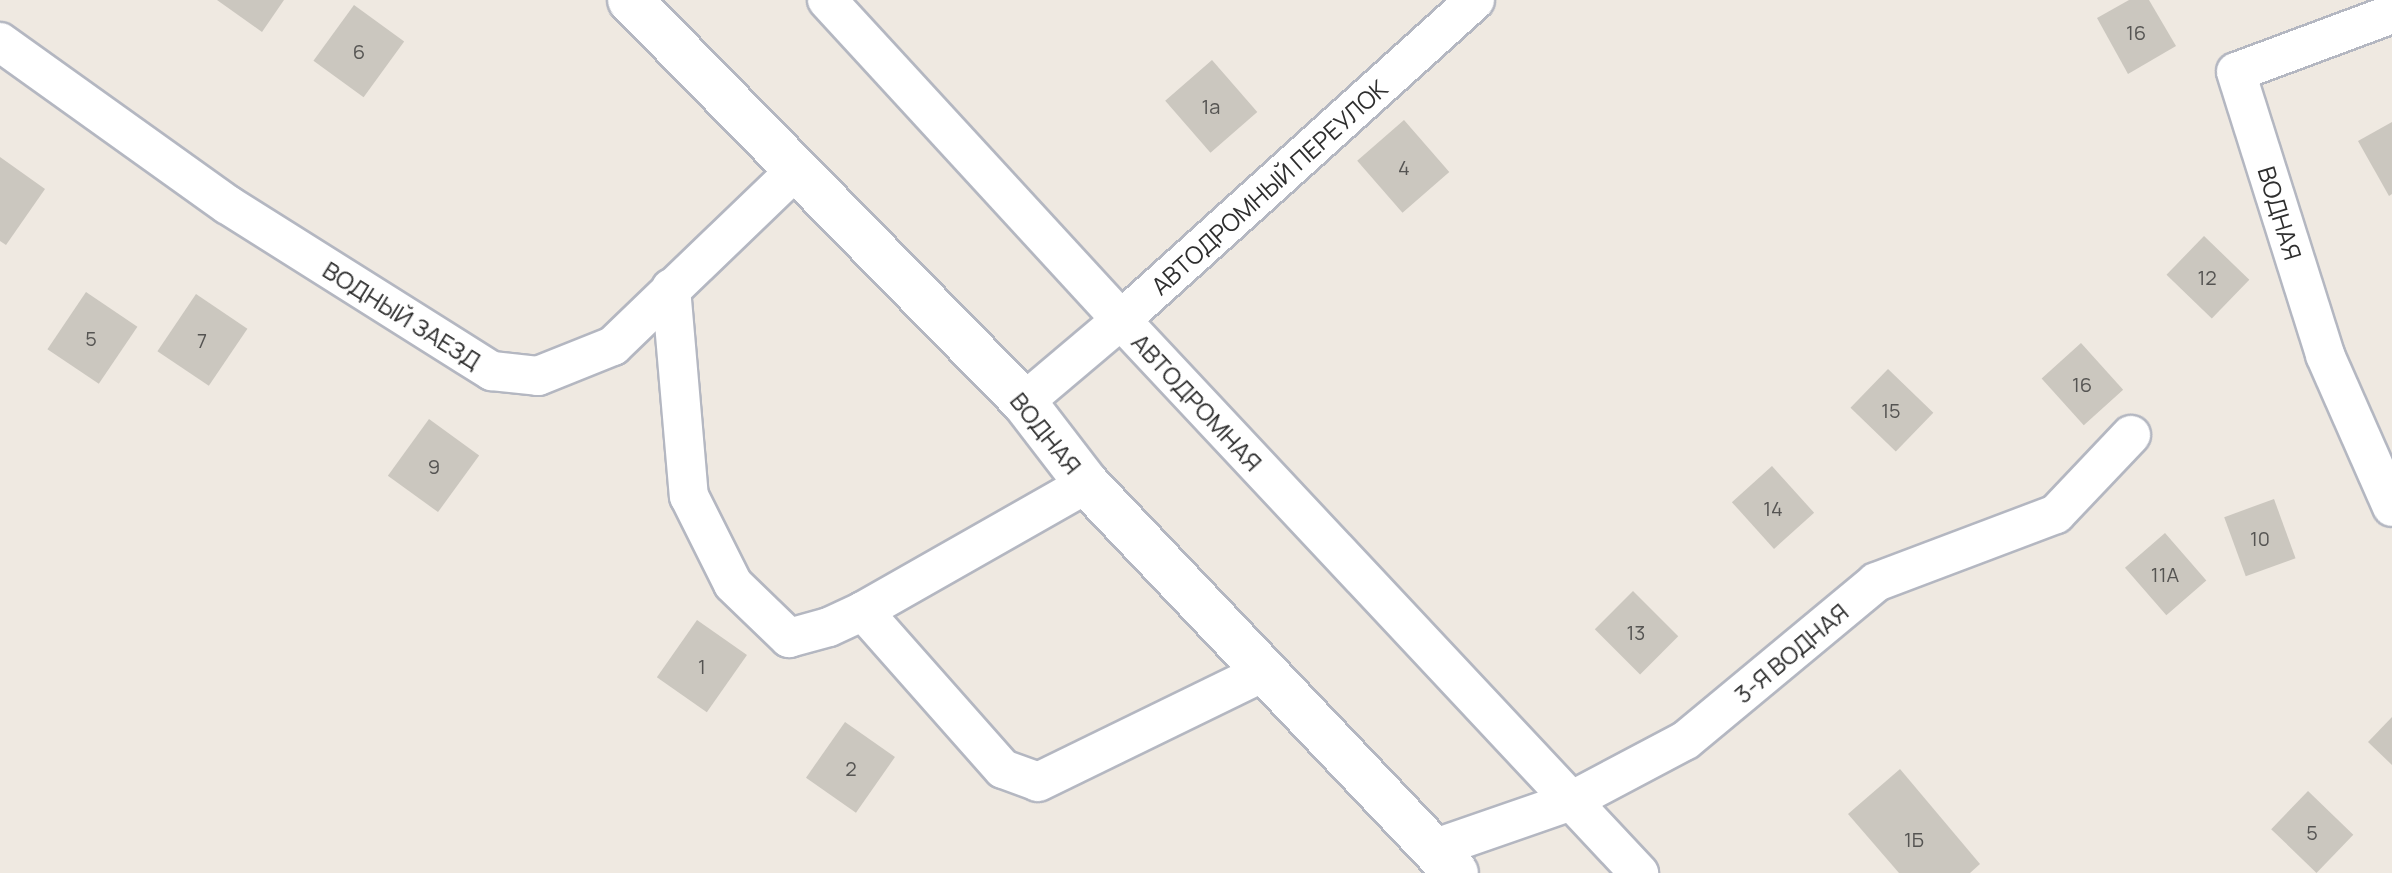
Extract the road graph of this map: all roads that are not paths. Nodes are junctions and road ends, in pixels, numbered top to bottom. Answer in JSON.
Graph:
{"nodes":[{"id":1,"x":630,"y":0,"type":"edge"},
{"id":2,"x":827,"y":0,"type":"edge"},
{"id":3,"x":1475,"y":0,"type":"edge"},
{"id":4,"x":2392,"y":14,"type":"edge"},
{"id":5,"x":0,"y":42,"type":"edge"},
{"id":6,"x":796,"y":170,"type":"junction"},
{"id":7,"x":671,"y":288,"type":"junction"},
{"id":8,"x":1121,"y":320,"type":"junction"},
{"id":9,"x":1024,"y":402,"type":"junction"},
{"id":10,"x":2131,"y":435,"type":"dead end"},
{"id":11,"x":1087,"y":484,"type":"junction"},
{"id":12,"x":2392,"y":507,"type":"edge"},
{"id":13,"x":863,"y":611,"type":"junction"},
{"id":14,"x":1266,"y":671,"type":"junction"},
{"id":15,"x":1569,"y":802,"type":"junction"},
{"id":16,"x":1444,"y":861,"type":"edge"},
{"id":17,"x":1639,"y":873,"type":"edge"}],
"edges":[{"from":1,"to":6,"type":"street","name":"ВОДНАЯ"},
{"from":2,"to":8,"type":"street","name":"АВТОДРОМНАЯ"},
{"from":3,"to":8,"type":"street","name":"АВТОДРОМНЫЙ ПЕРЕУЛОК"},
{"from":4,"to":12,"type":"street","name":"ВОДНАЯ"},
{"from":5,"to":7,"type":"street","name":"ВОДНЫЙ ЗАЕЗД"},
{"from":6,"to":7,"type":"street","name":"ВОДНЫЙ ЗАЕЗД"},
{"from":6,"to":9,"type":"street","name":"ВОДНАЯ"},
{"from":7,"to":13,"type":"street"},
{"from":8,"to":9,"type":"street","name":"АВТОДРОМНЫЙ ПЕРЕУЛОК"},
{"from":8,"to":15,"type":"street","name":"АВТОДРОМНАЯ"},
{"from":9,"to":11,"type":"street","name":"ВОДНАЯ"},
{"from":10,"to":15,"type":"street","name":"3-Я ВОДНАЯ"},
{"from":11,"to":13,"type":"street"},
{"from":11,"to":14,"type":"street","name":"ВОДНАЯ"},
{"from":13,"to":14,"type":"street"},
{"from":14,"to":16,"type":"street","name":"ВОДНАЯ"},
{"from":15,"to":16,"type":"street","name":"3-Я ВОДНАЯ"},
{"from":15,"to":17,"type":"street","name":"АВТОДРОМНАЯ"}]}
